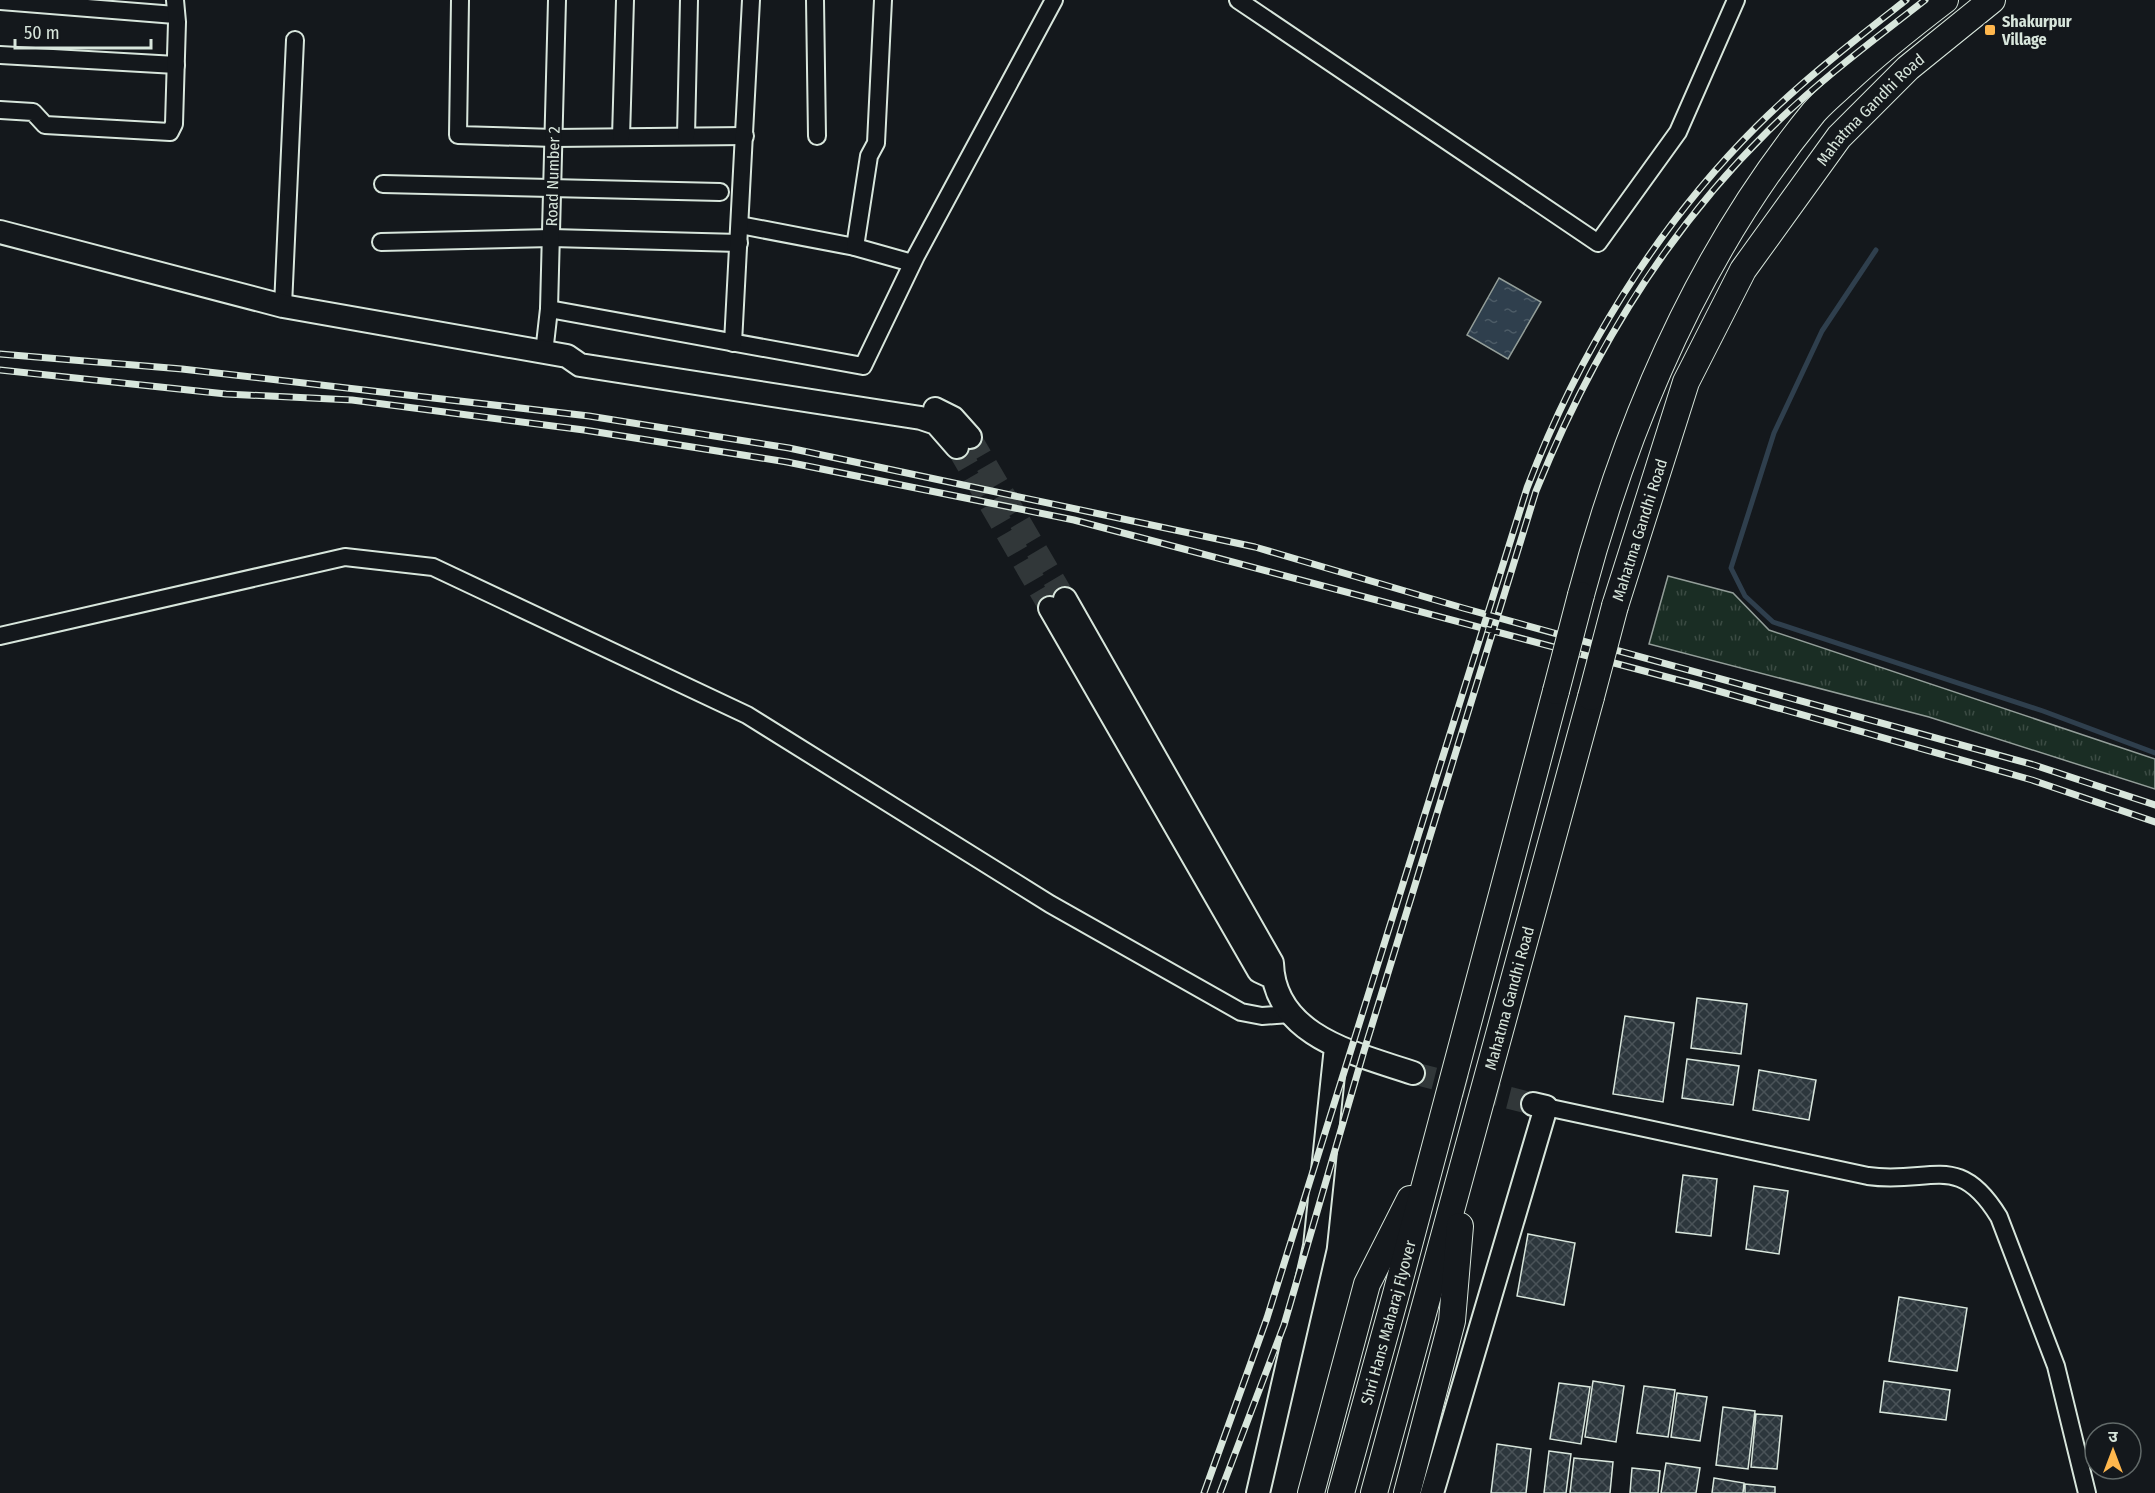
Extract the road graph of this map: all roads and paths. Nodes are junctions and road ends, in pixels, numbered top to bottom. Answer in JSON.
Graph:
{"nodes":[{"id":1,"x":460,"y":0,"type":"edge"},
{"id":2,"x":557,"y":0,"type":"edge"},
{"id":3,"x":625,"y":0,"type":"edge"},
{"id":4,"x":689,"y":0,"type":"edge"},
{"id":5,"x":751,"y":0,"type":"edge"},
{"id":6,"x":815,"y":0,"type":"edge"},
{"id":7,"x":882,"y":0,"type":"edge"},
{"id":8,"x":1054,"y":0,"type":"edge"},
{"id":9,"x":1238,"y":0,"type":"edge"},
{"id":10,"x":1736,"y":0,"type":"edge"},
{"id":11,"x":1992,"y":0,"type":"edge"},
{"id":12,"x":0,"y":1,"type":"edge"},
{"id":13,"x":1943,"y":1,"type":"edge"},
{"id":14,"x":175,"y":7,"type":"edge"},
{"id":15,"x":295,"y":40,"type":"dead end"},
{"id":16,"x":0,"y":55,"type":"edge"},
{"id":17,"x":176,"y":65,"type":"junction"},
{"id":18,"x":0,"y":110,"type":"edge"},
{"id":19,"x":686,"y":136,"type":"junction"},
{"id":20,"x":745,"y":136,"type":"junction"},
{"id":21,"x":818,"y":136,"type":"dead end"},
{"id":22,"x":621,"y":137,"type":"junction"},
{"id":23,"x":554,"y":138,"type":"junction"},
{"id":24,"x":383,"y":184,"type":"dead end"},
{"id":25,"x":553,"y":187,"type":"junction"},
{"id":26,"x":720,"y":192,"type":"dead end"},
{"id":27,"x":740,"y":225,"type":"junction"},
{"id":28,"x":0,"y":232,"type":"edge"},
{"id":29,"x":552,"y":238,"type":"junction"},
{"id":30,"x":381,"y":242,"type":"dead end"},
{"id":31,"x":739,"y":243,"type":"junction"},
{"id":32,"x":855,"y":247,"type":"junction"},
{"id":33,"x":912,"y":263,"type":"junction"},
{"id":34,"x":283,"y":306,"type":"junction"},
{"id":35,"x":549,"y":309,"type":"junction"},
{"id":36,"x":733,"y":343,"type":"junction"},
{"id":37,"x":544,"y":353,"type":"junction"},
{"id":38,"x":964,"y":442,"type":"tunnel mouth"},
{"id":39,"x":1058,"y":603,"type":"tunnel mouth"},
{"id":40,"x":0,"y":636,"type":"edge"},
{"id":41,"x":1290,"y":1014,"type":"junction"},
{"id":42,"x":1336,"y":1047,"type":"junction"},
{"id":43,"x":1413,"y":1073,"type":"tunnel mouth"},
{"id":44,"x":1540,"y":1106,"type":"joint"},
{"id":45,"x":1434,"y":1152,"type":"junction"},
{"id":46,"x":1466,"y":1157,"type":"junction"},
{"id":47,"x":1258,"y":1493,"type":"edge"},
{"id":48,"x":1311,"y":1493,"type":"edge"},
{"id":49,"x":1341,"y":1493,"type":"edge"},
{"id":50,"x":1374,"y":1493,"type":"edge"},
{"id":51,"x":1407,"y":1493,"type":"edge"},
{"id":52,"x":1432,"y":1493,"type":"edge"},
{"id":53,"x":2087,"y":1493,"type":"edge"}],
"edges":[{"from":1,"to":23,"type":"street"},
{"from":2,"to":23,"type":"street","name":"Road Number 2"},
{"from":3,"to":22,"type":"street"},
{"from":4,"to":19,"type":"street"},
{"from":5,"to":20,"type":"street"},
{"from":6,"to":21,"type":"street"},
{"from":7,"to":32,"type":"street"},
{"from":8,"to":33,"type":"street"},
{"from":9,"to":10,"type":"street"},
{"from":11,"to":46,"type":"main road","name":"Mahatma Gandhi Road","bridge":true},
{"from":12,"to":14,"type":"street"},
{"from":13,"to":45,"type":"main road","name":"Mahatma Gandhi Road","bridge":true},
{"from":14,"to":17,"type":"street"},
{"from":15,"to":34,"type":"street"},
{"from":16,"to":17,"type":"street"},
{"from":17,"to":18,"type":"street"},
{"from":19,"to":20,"type":"street"},
{"from":19,"to":22,"type":"street"},
{"from":20,"to":27,"type":"street"},
{"from":22,"to":23,"type":"street"},
{"from":23,"to":25,"type":"street","name":"Road Number 2"},
{"from":24,"to":25,"type":"street"},
{"from":25,"to":26,"type":"street"},
{"from":25,"to":29,"type":"street","name":"Road Number 2"},
{"from":27,"to":31,"type":"street"},
{"from":27,"to":32,"type":"street"},
{"from":28,"to":34,"type":"street"},
{"from":29,"to":30,"type":"street"},
{"from":29,"to":31,"type":"street"},
{"from":29,"to":35,"type":"street","name":"Road Number 2"},
{"from":31,"to":36,"type":"street"},
{"from":32,"to":33,"type":"street"},
{"from":33,"to":36,"type":"street"},
{"from":34,"to":37,"type":"street"},
{"from":35,"to":36,"type":"street"},
{"from":35,"to":37,"type":"street","name":"Road Number 2"},
{"from":37,"to":38,"type":"street"},
{"from":39,"to":41,"type":"street"},
{"from":40,"to":41,"type":"street"},
{"from":41,"to":42,"type":"street"},
{"from":42,"to":43,"type":"street"},
{"from":42,"to":47,"type":"street"},
{"from":44,"to":52,"type":"street"},
{"from":44,"to":53,"type":"street"},
{"from":45,"to":48,"type":"main road"},
{"from":45,"to":49,"type":"main road","name":"Shri Hans Maharaj Flyover"},
{"from":46,"to":50,"type":"main road","name":"Shri Hans Maharaj Flyover"},
{"from":46,"to":51,"type":"main road"}]}
